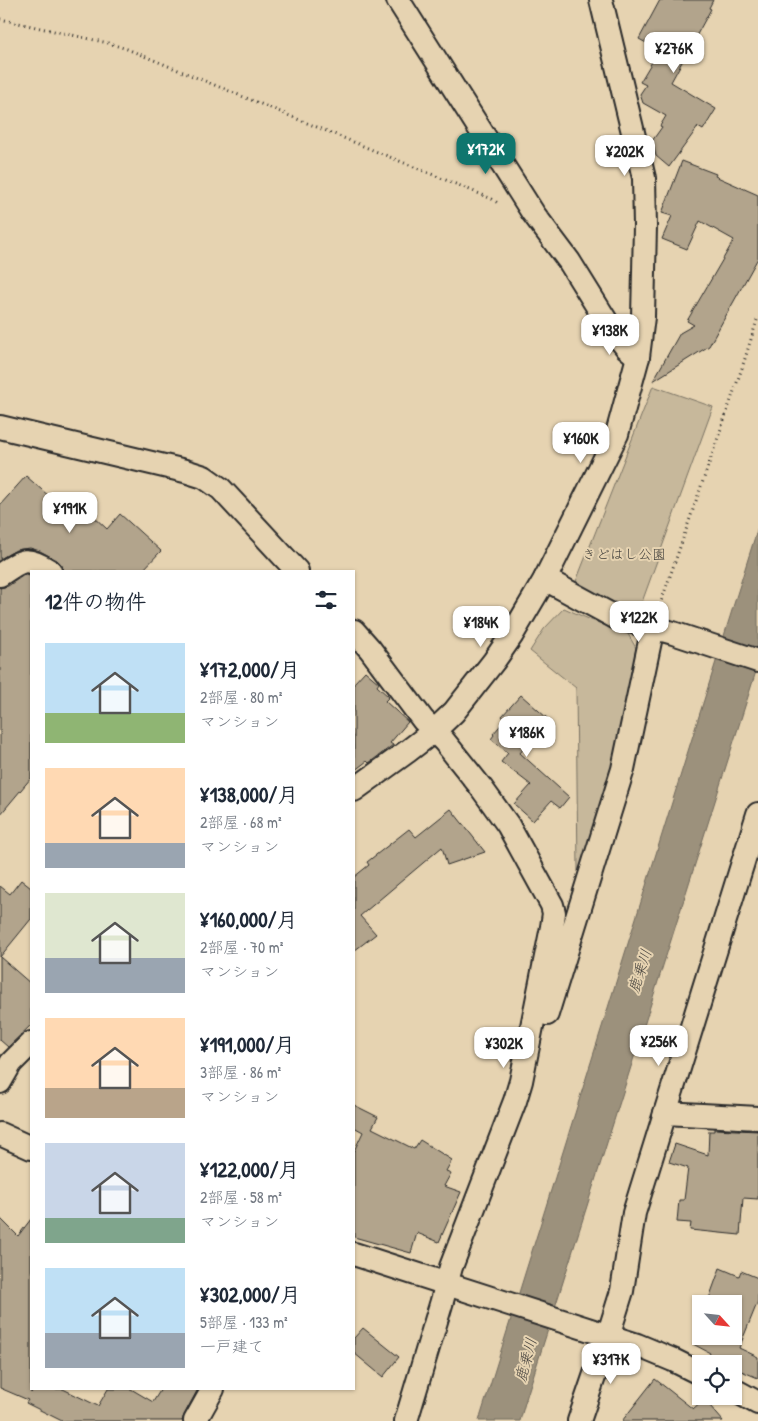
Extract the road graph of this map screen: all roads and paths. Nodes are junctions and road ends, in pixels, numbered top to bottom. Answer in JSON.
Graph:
{"nodes":[{"id":1,"x":398,"y":0,"type":"edge"},
{"id":2,"x":601,"y":0,"type":"edge"},
{"id":3,"x":0,"y":18,"type":"edge"},
{"id":4,"x":506,"y":208,"type":"dead end"},
{"id":5,"x":758,"y":317,"type":"edge"},
{"id":6,"x":638,"y":357,"type":"junction"},
{"id":7,"x":0,"y":427,"type":"edge"},
{"id":8,"x":48,"y":570,"type":"edge"},
{"id":9,"x":296,"y":570,"type":"edge"},
{"id":10,"x":0,"y":575,"type":"edge"},
{"id":11,"x":546,"y":579,"type":"junction"},
{"id":12,"x":663,"y":630,"type":"junction"},
{"id":13,"x":355,"y":632,"type":"edge"},
{"id":14,"x":758,"y":661,"type":"edge"},
{"id":15,"x":434,"y":730,"type":"junction"},
{"id":16,"x":355,"y":789,"type":"edge"},
{"id":17,"x":758,"y":814,"type":"edge"},
{"id":18,"x":30,"y":1044,"type":"edge"},
{"id":19,"x":4,"y":1067,"type":"edge"},
{"id":20,"x":521,"y":1081,"type":"junction"},
{"id":21,"x":665,"y":1113,"type":"junction"},
{"id":22,"x":758,"y":1118,"type":"edge"},
{"id":23,"x":0,"y":1134,"type":"edge"},
{"id":24,"x":30,"y":1148,"type":"edge"},
{"id":25,"x":355,"y":1254,"type":"edge"},
{"id":26,"x":455,"y":1287,"type":"junction"},
{"id":27,"x":601,"y":1334,"type":"junction"},
{"id":28,"x":692,"y":1370,"type":"edge"},
{"id":29,"x":212,"y":1390,"type":"edge"},
{"id":30,"x":742,"y":1394,"type":"edge"},
{"id":31,"x":758,"y":1403,"type":"edge"},
{"id":32,"x":195,"y":1421,"type":"edge"},
{"id":33,"x":406,"y":1421,"type":"edge"},
{"id":34,"x":579,"y":1421,"type":"edge"}],
"edges":[{"from":1,"to":6,"type":"street"},
{"from":2,"to":6,"type":"street"},
{"from":3,"to":4,"type":"path"},
{"from":5,"to":12,"type":"path"},
{"from":6,"to":11,"type":"street"},
{"from":7,"to":9,"type":"street"},
{"from":8,"to":10,"type":"street"},
{"from":11,"to":12,"type":"street"},
{"from":11,"to":15,"type":"street"},
{"from":12,"to":14,"type":"street"},
{"from":12,"to":20,"type":"street"},
{"from":13,"to":15,"type":"street"},
{"from":15,"to":16,"type":"street"},
{"from":15,"to":20,"type":"street"},
{"from":17,"to":21,"type":"street"},
{"from":18,"to":19,"type":"street"},
{"from":20,"to":26,"type":"street"},
{"from":21,"to":22,"type":"street"},
{"from":21,"to":27,"type":"street"},
{"from":23,"to":24,"type":"street"},
{"from":25,"to":26,"type":"street"},
{"from":26,"to":27,"type":"street"},
{"from":26,"to":33,"type":"street"},
{"from":27,"to":28,"type":"street"},
{"from":27,"to":34,"type":"street"},
{"from":29,"to":32,"type":"street"},
{"from":30,"to":31,"type":"street"}]}
